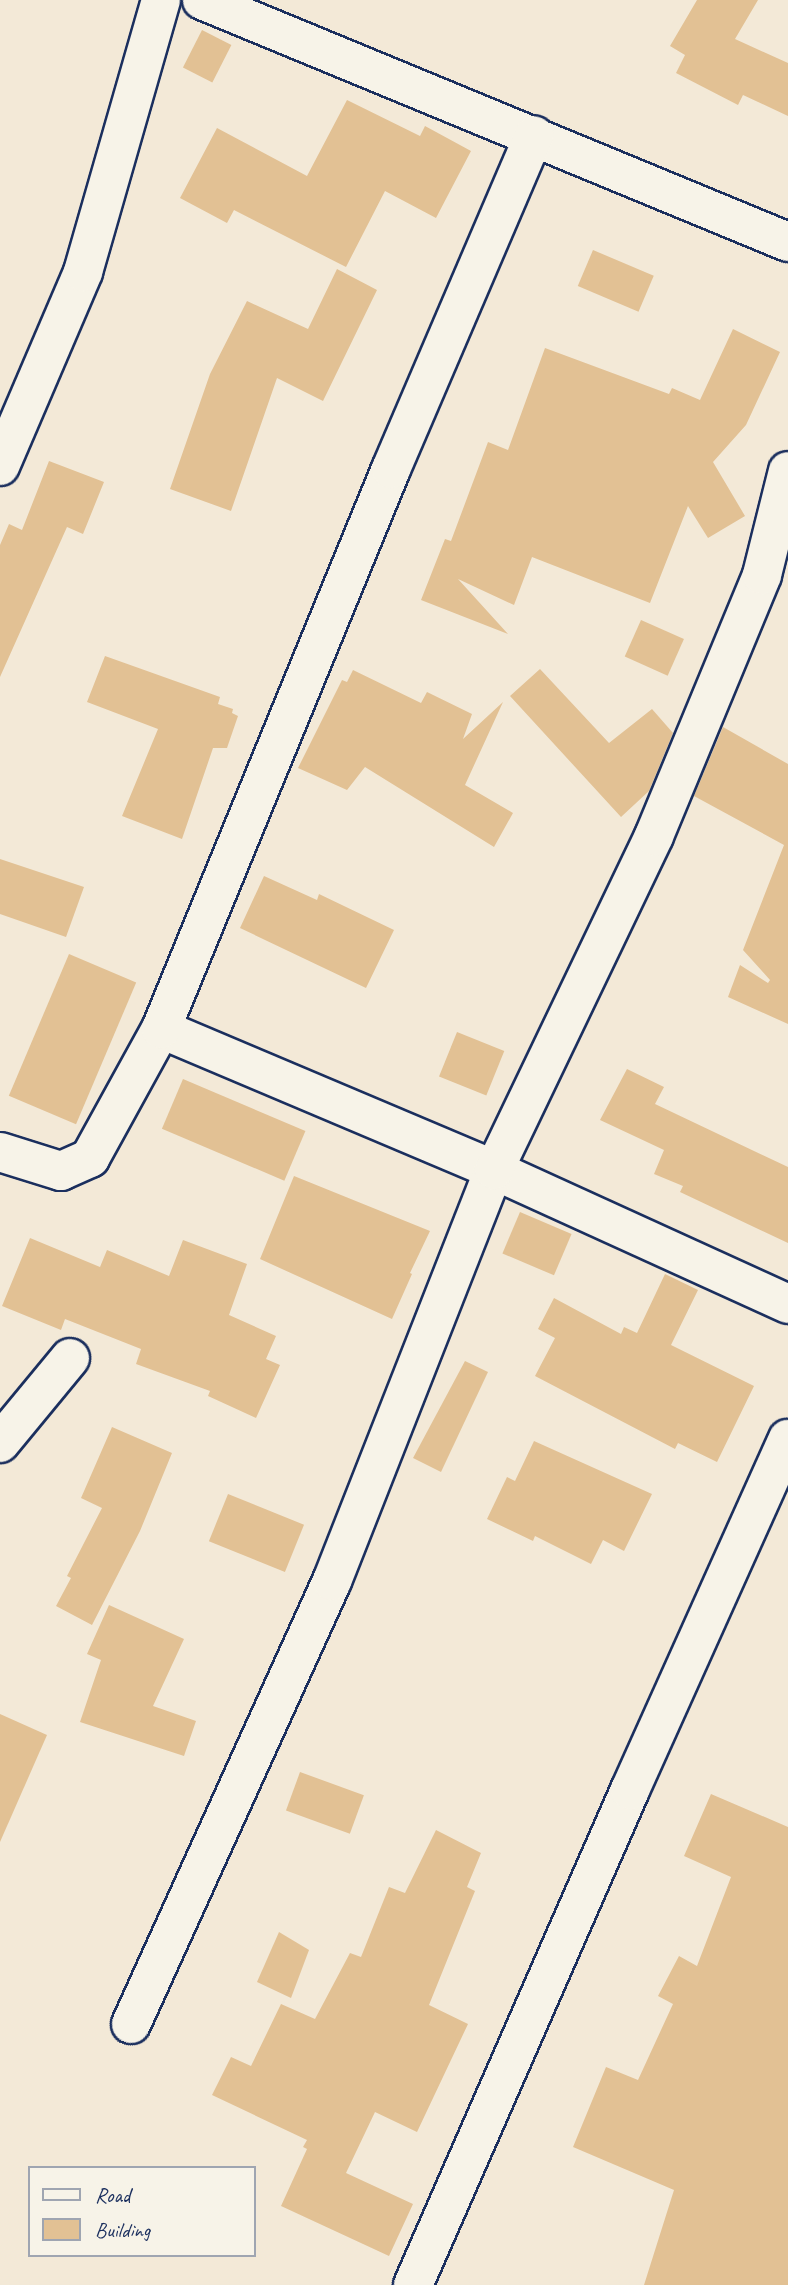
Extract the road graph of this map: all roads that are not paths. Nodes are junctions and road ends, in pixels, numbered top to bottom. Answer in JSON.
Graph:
{"nodes":[{"id":1,"x":161,"y":0,"type":"edge"},
{"id":2,"x":202,"y":0,"type":"edge"},
{"id":3,"x":534,"y":135,"type":"junction"},
{"id":4,"x":788,"y":242,"type":"edge"},
{"id":5,"x":0,"y":466,"type":"edge"},
{"id":6,"x":788,"y":471,"type":"edge"},
{"id":7,"x":161,"y":1029,"type":"junction"},
{"id":8,"x":0,"y":1152,"type":"edge"},
{"id":9,"x":494,"y":1170,"type":"junction"},
{"id":10,"x":788,"y":1304,"type":"edge"},
{"id":11,"x":70,"y":1358,"type":"dead end"},
{"id":12,"x":788,"y":1439,"type":"edge"},
{"id":13,"x":0,"y":1443,"type":"edge"},
{"id":14,"x":131,"y":2024,"type":"dead end"},
{"id":15,"x":413,"y":2285,"type":"edge"}],
"edges":[{"from":1,"to":5,"type":"street"},
{"from":2,"to":3,"type":"street"},
{"from":3,"to":4,"type":"street"},
{"from":3,"to":7,"type":"street"},
{"from":6,"to":9,"type":"street"},
{"from":7,"to":8,"type":"street"},
{"from":7,"to":9,"type":"street"},
{"from":9,"to":10,"type":"street"},
{"from":9,"to":14,"type":"street"},
{"from":11,"to":13,"type":"street"},
{"from":12,"to":15,"type":"street"}]}
